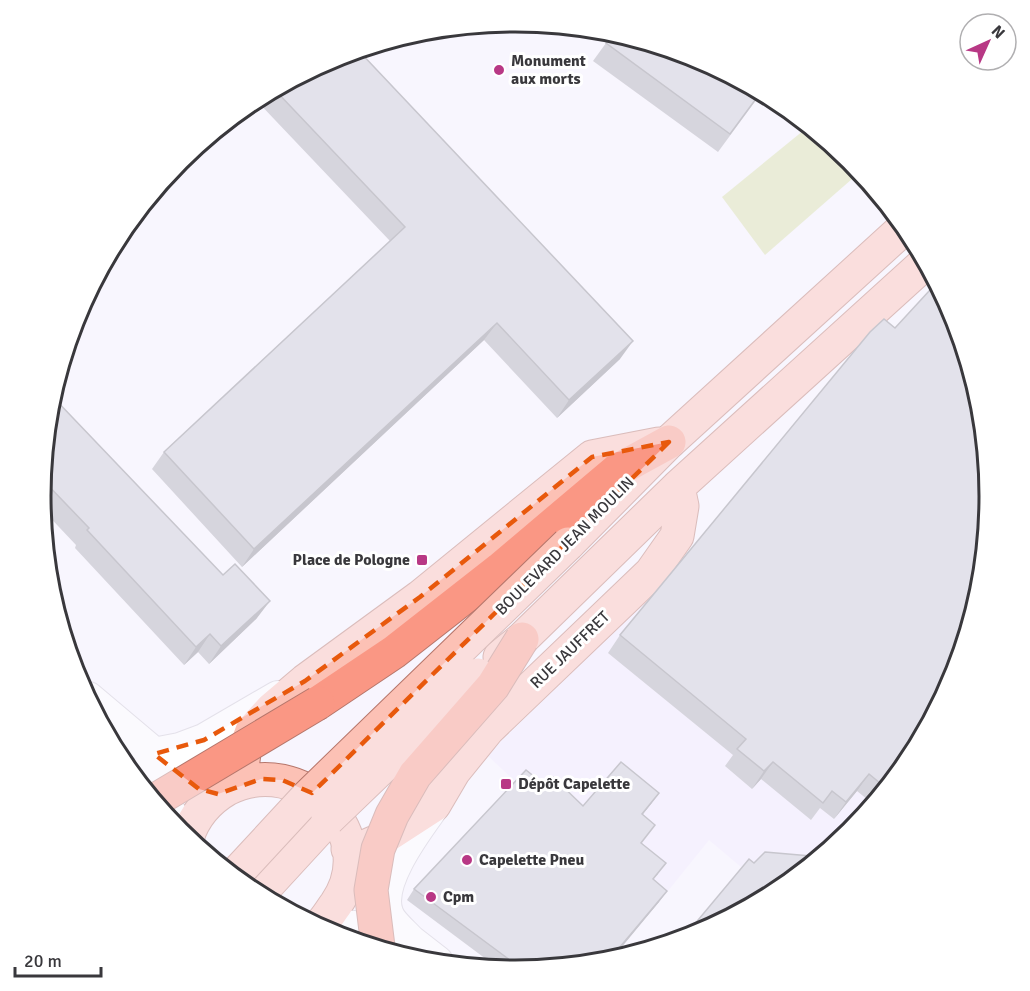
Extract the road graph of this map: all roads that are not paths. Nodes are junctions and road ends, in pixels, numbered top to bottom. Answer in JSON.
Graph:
{"nodes":[{"id":1,"x":897,"y":233,"type":"edge"},
{"id":2,"x":919,"y":268,"type":"edge"},
{"id":3,"x":669,"y":442,"type":"junction"},
{"id":4,"x":678,"y":487,"type":"junction"},
{"id":5,"x":522,"y":639,"type":"junction"},
{"id":6,"x":312,"y":692,"type":"junction"},
{"id":7,"x":115,"y":730,"type":"edge"},
{"id":8,"x":144,"y":765,"type":"edge"},
{"id":9,"x":229,"y":789,"type":"junction"},
{"id":10,"x":162,"y":796,"type":"edge"},
{"id":11,"x":167,"y":802,"type":"edge"},
{"id":12,"x":434,"y":805,"type":"junction"},
{"id":13,"x":192,"y":828,"type":"edge"},
{"id":14,"x":349,"y":860,"type":"junction"},
{"id":15,"x":240,"y":869,"type":"edge"},
{"id":16,"x":266,"y":886,"type":"edge"},
{"id":17,"x":325,"y":919,"type":"edge"},
{"id":18,"x":343,"y":926,"type":"edge"},
{"id":19,"x":377,"y":938,"type":"edge"},
{"id":20,"x":410,"y":941,"type":"junction"},
{"id":21,"x":422,"y":951,"type":"edge"}],
"edges":[{"from":1,"to":3,"type":"main road","name":"BOULEVARD JEAN MOULIN"},
{"from":2,"to":4,"type":"main road"},
{"from":3,"to":6,"type":"highway"},
{"from":3,"to":15,"type":"main road","name":"BOULEVARD JEAN MOULIN","bridge":true},
{"from":4,"to":5,"type":"main road"},
{"from":4,"to":12,"type":"main road","name":"RUE JAUFFRET"},
{"from":5,"to":16,"type":"main road","bridge":true},
{"from":5,"to":19,"type":"highway","bridge":true},
{"from":6,"to":8,"type":"street"},
{"from":6,"to":9,"type":"main road"},
{"from":6,"to":10,"type":"highway","bridge":true},
{"from":7,"to":8,"type":"street"},
{"from":8,"to":9,"type":"street"},
{"from":8,"to":11,"type":"street"},
{"from":9,"to":13,"type":"main road"},
{"from":9,"to":14,"type":"main road"},
{"from":12,"to":14,"type":"main road","name":"RUE JAUFFRET"},
{"from":12,"to":20,"type":"street","name":"RUE JAUFFRET"},
{"from":14,"to":17,"type":"main road"},
{"from":14,"to":20,"type":"street"},
{"from":18,"to":20,"type":"street"},
{"from":20,"to":21,"type":"street"}]}
